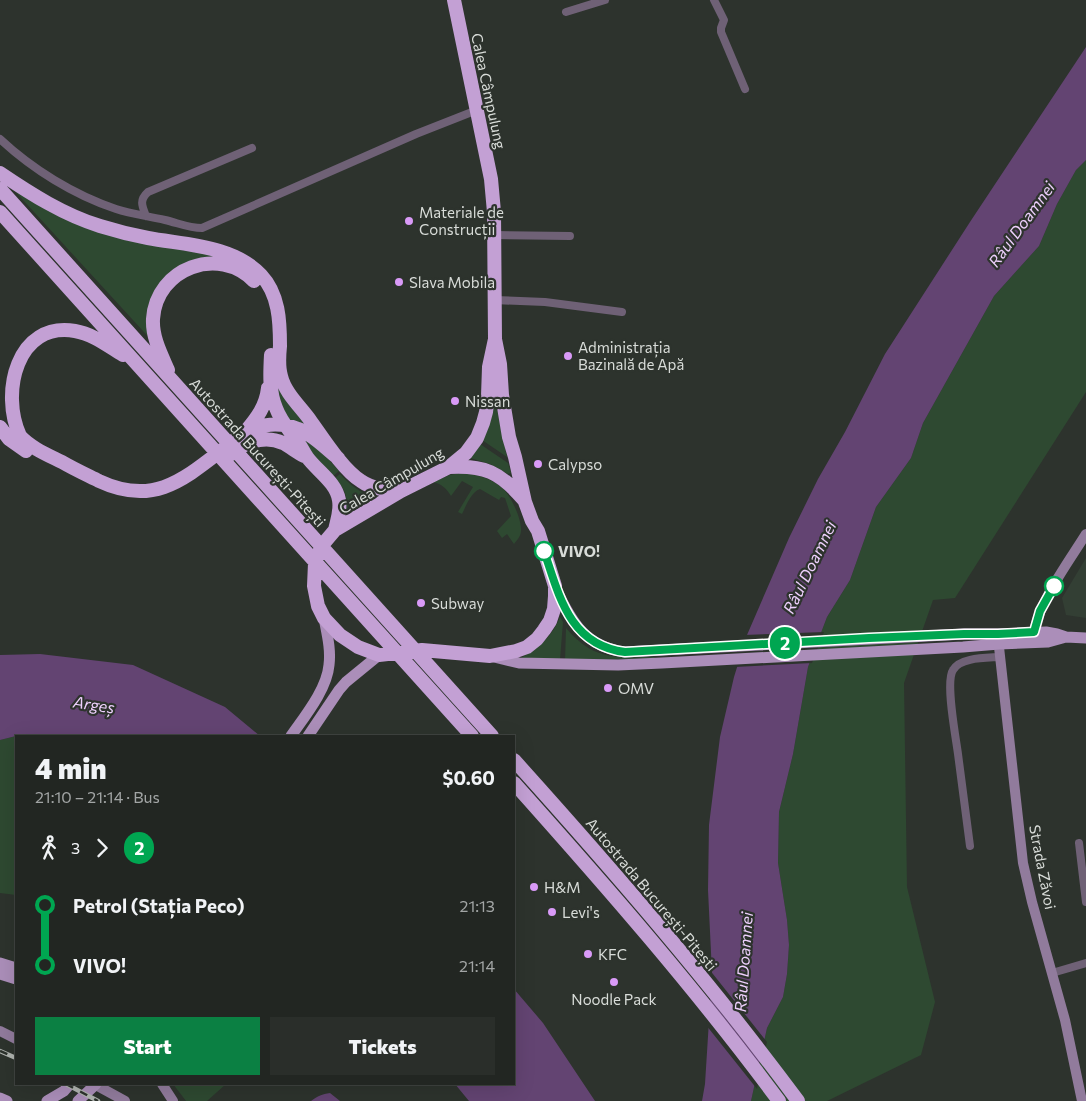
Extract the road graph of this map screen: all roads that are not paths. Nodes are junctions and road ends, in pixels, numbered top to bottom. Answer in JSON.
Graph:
{"nodes":[{"id":1,"x":454,"y":0,"type":"edge"},
{"id":2,"x":605,"y":0,"type":"edge"},
{"id":3,"x":714,"y":0,"type":"edge"},
{"id":4,"x":566,"y":12,"type":"dead end"},
{"id":5,"x":745,"y":89,"type":"dead end"},
{"id":6,"x":477,"y":110,"type":"junction"},
{"id":7,"x":0,"y":139,"type":"edge"},
{"id":8,"x":252,"y":148,"type":"dead end"},
{"id":9,"x":0,"y":173,"type":"edge"},
{"id":10,"x":0,"y":190,"type":"edge"},
{"id":11,"x":0,"y":212,"type":"edge"},
{"id":12,"x":146,"y":216,"type":"junction"},
{"id":13,"x":494,"y":235,"type":"junction"},
{"id":14,"x":570,"y":236,"type":"dead end"},
{"id":15,"x":494,"y":300,"type":"junction"},
{"id":16,"x":622,"y":312,"type":"dead end"},
{"id":17,"x":495,"y":340,"type":"junction"},
{"id":18,"x":136,"y":362,"type":"junction"},
{"id":19,"x":270,"y":375,"type":"junction"},
{"id":20,"x":172,"y":380,"type":"junction"},
{"id":21,"x":285,"y":425,"type":"junction"},
{"id":22,"x":0,"y":427,"type":"edge"},
{"id":23,"x":244,"y":433,"type":"junction"},
{"id":24,"x":307,"y":457,"type":"junction"},
{"id":25,"x":338,"y":458,"type":"junction"},
{"id":26,"x":450,"y":467,"type":"junction"},
{"id":27,"x":401,"y":491,"type":"junction"},
{"id":28,"x":525,"y":502,"type":"junction"},
{"id":29,"x":334,"y":530,"type":"junction"},
{"id":30,"x":1086,"y":534,"type":"edge"},
{"id":31,"x":555,"y":586,"type":"junction"},
{"id":32,"x":324,"y":618,"type":"junction"},
{"id":33,"x":1033,"y":638,"type":"junction"},
{"id":34,"x":1086,"y":638,"type":"edge"},
{"id":35,"x":998,"y":639,"type":"junction"},
{"id":36,"x":379,"y":655,"type":"junction"},
{"id":37,"x":490,"y":656,"type":"junction"},
{"id":38,"x":1000,"y":657,"type":"junction"},
{"id":39,"x":293,"y":735,"type":"edge"},
{"id":40,"x":309,"y":735,"type":"edge"},
{"id":41,"x":471,"y":735,"type":"edge"},
{"id":42,"x":491,"y":735,"type":"edge"},
{"id":43,"x":515,"y":761,"type":"edge"},
{"id":44,"x":515,"y":784,"type":"edge"},
{"id":45,"x":1078,"y":843,"type":"dead end"},
{"id":46,"x":970,"y":846,"type":"dead end"},
{"id":47,"x":1086,"y":902,"type":"edge"},
{"id":48,"x":0,"y":963,"type":"edge"},
{"id":49,"x":1086,"y":963,"type":"edge"},
{"id":50,"x":15,"y":970,"type":"edge"},
{"id":51,"x":15,"y":971,"type":"edge"},
{"id":52,"x":1052,"y":972,"type":"junction"},
{"id":53,"x":0,"y":974,"type":"edge"},
{"id":54,"x":0,"y":1031,"type":"edge"},
{"id":55,"x":15,"y":1038,"type":"edge"},
{"id":56,"x":69,"y":1085,"type":"edge"},
{"id":57,"x":94,"y":1085,"type":"edge"},
{"id":58,"x":97,"y":1085,"type":"edge"},
{"id":59,"x":163,"y":1085,"type":"edge"},
{"id":60,"x":0,"y":1098,"type":"edge"},
{"id":61,"x":7,"y":1101,"type":"edge"},
{"id":62,"x":47,"y":1101,"type":"edge"},
{"id":63,"x":78,"y":1101,"type":"edge"},
{"id":64,"x":125,"y":1101,"type":"edge"},
{"id":65,"x":173,"y":1101,"type":"edge"},
{"id":66,"x":779,"y":1101,"type":"edge"},
{"id":67,"x":798,"y":1101,"type":"edge"},
{"id":68,"x":1082,"y":1101,"type":"edge"}],
"edges":[{"from":1,"to":6,"type":"highway","name":"Calea Câmpulung"},
{"from":2,"to":4,"type":"street"},
{"from":3,"to":5,"type":"street"},
{"from":6,"to":12,"type":"street"},
{"from":6,"to":13,"type":"highway","name":"Calea Câmpulung"},
{"from":7,"to":12,"type":"street"},
{"from":8,"to":12,"type":"street"},
{"from":9,"to":25,"type":"highway"},
{"from":10,"to":20,"type":"highway","name":"Autostrada București-Pitești"},
{"from":11,"to":18,"type":"highway","name":"Autostrada București-Pitești"},
{"from":13,"to":14,"type":"street"},
{"from":13,"to":15,"type":"highway","name":"Calea Câmpulung"},
{"from":15,"to":16,"type":"street"},
{"from":15,"to":17,"type":"highway","name":"Calea Câmpulung"},
{"from":17,"to":26,"type":"highway","name":"Calea Câmpulung"},
{"from":17,"to":28,"type":"highway","name":"Calea Câmpulung"},
{"from":18,"to":23,"type":"highway"},
{"from":18,"to":41,"type":"highway","name":"Autostrada București-Pitești"},
{"from":19,"to":20,"type":"highway"},
{"from":19,"to":21,"type":"highway"},
{"from":19,"to":23,"type":"highway"},
{"from":20,"to":42,"type":"highway","name":"Autostrada București-Pitești"},
{"from":21,"to":23,"type":"highway"},
{"from":21,"to":24,"type":"highway"},
{"from":21,"to":25,"type":"highway"},
{"from":22,"to":24,"type":"highway"},
{"from":24,"to":29,"type":"highway"},
{"from":25,"to":27,"type":"highway"},
{"from":26,"to":27,"type":"highway","name":"Calea Câmpulung"},
{"from":26,"to":28,"type":"highway"},
{"from":27,"to":29,"type":"highway","name":"Calea Câmpulung"},
{"from":28,"to":31,"type":"highway","name":"Calea Câmpulung"},
{"from":29,"to":32,"type":"highway","name":"Calea Câmpulung"},
{"from":30,"to":33,"type":"street"},
{"from":31,"to":35,"type":"main road"},
{"from":31,"to":37,"type":"highway","name":"Calea Câmpulung"},
{"from":32,"to":36,"type":"highway","name":"Calea Câmpulung"},
{"from":32,"to":39,"type":"main road"},
{"from":33,"to":34,"type":"main road"},
{"from":33,"to":35,"type":"main road"},
{"from":35,"to":37,"type":"main road"},
{"from":35,"to":38,"type":"street","name":"Strada Zăvoi"},
{"from":36,"to":37,"type":"highway","name":"Calea Câmpulung"},
{"from":36,"to":40,"type":"main road"},
{"from":38,"to":46,"type":"street"},
{"from":38,"to":52,"type":"street","name":"Strada Zăvoi"},
{"from":43,"to":67,"type":"highway","name":"Autostrada București-Pitești"},
{"from":44,"to":66,"type":"highway","name":"Autostrada București-Pitești"},
{"from":45,"to":47,"type":"street"},
{"from":48,"to":50,"type":"main road"},
{"from":49,"to":52,"type":"street"},
{"from":51,"to":53,"type":"main road"},
{"from":52,"to":68,"type":"street","name":"Strada Zăvoi"},
{"from":54,"to":55,"type":"street"},
{"from":56,"to":62,"type":"main road"},
{"from":57,"to":63,"type":"main road"},
{"from":58,"to":64,"type":"street"},
{"from":59,"to":65,"type":"street"},
{"from":60,"to":61,"type":"main road"}]}
